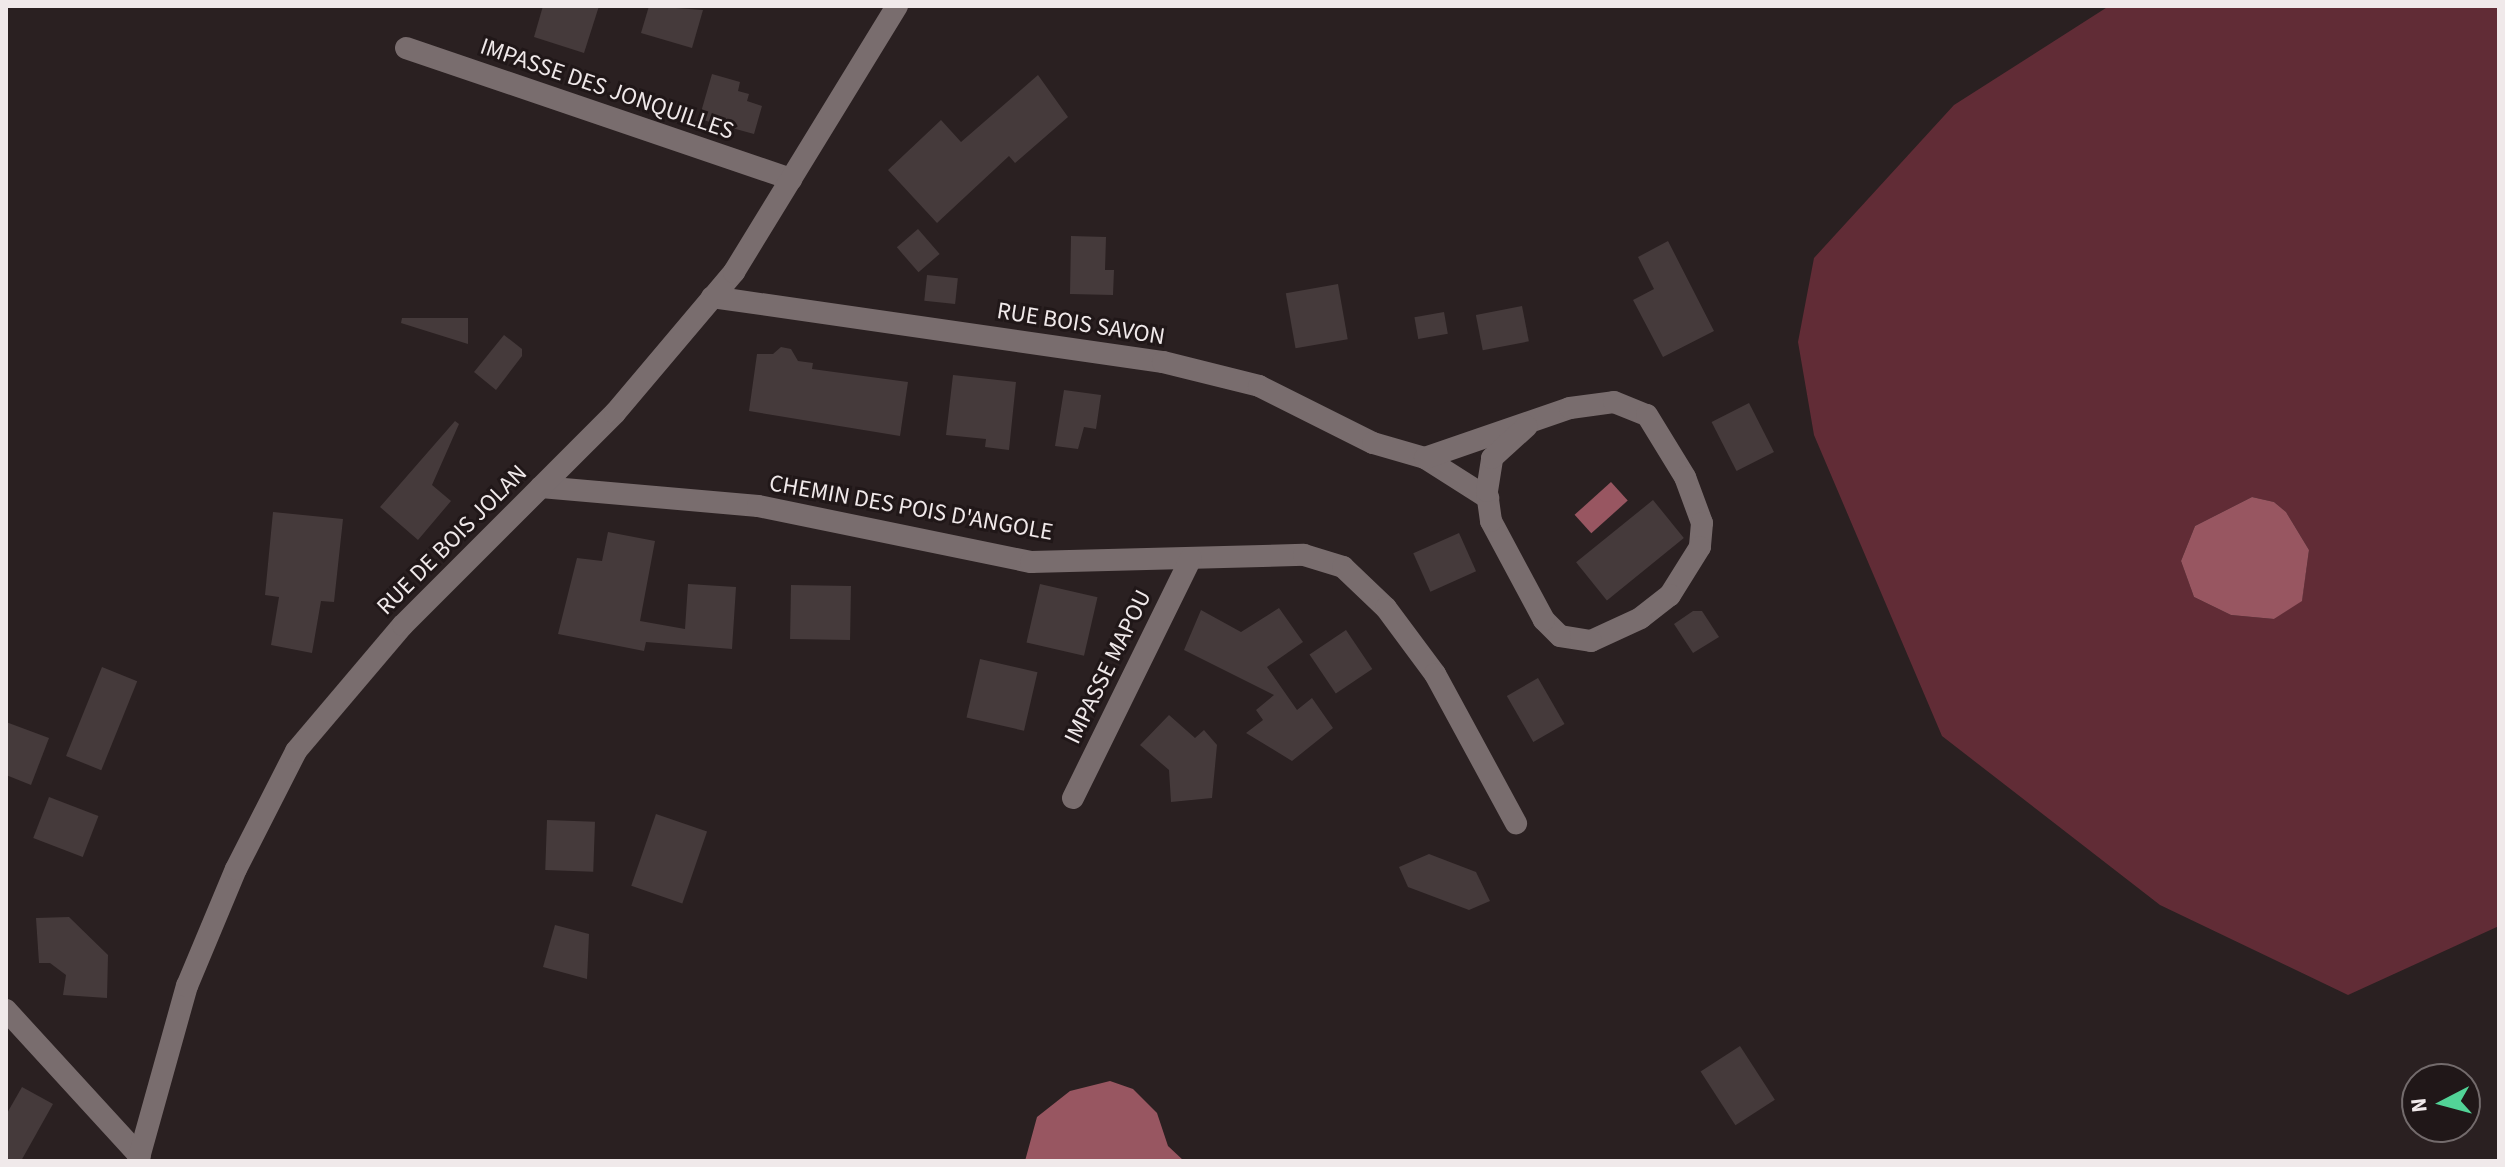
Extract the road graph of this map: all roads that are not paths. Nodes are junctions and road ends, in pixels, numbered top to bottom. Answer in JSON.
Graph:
{"nodes":[{"id":1,"x":892,"y":7,"type":"edge"},
{"id":2,"x":406,"y":48,"type":"dead end"},
{"id":3,"x":791,"y":179,"type":"junction"},
{"id":4,"x":712,"y":297,"type":"junction"},
{"id":5,"x":1527,"y":426,"type":"junction"},
{"id":6,"x":1425,"y":458,"type":"junction"},
{"id":7,"x":541,"y":487,"type":"junction"},
{"id":8,"x":1488,"y":498,"type":"junction"},
{"id":9,"x":1191,"y":558,"type":"junction"},
{"id":10,"x":1073,"y":798,"type":"dead end"},
{"id":11,"x":1516,"y":823,"type":"dead end"},
{"id":12,"x":6,"y":1010,"type":"edge"},
{"id":13,"x":139,"y":1158,"type":"edge"}],
"edges":[{"from":1,"to":3,"type":"street","name":"RUE DE BOIS JOLAN"},
{"from":2,"to":3,"type":"street","name":"IMPASSE DES JONQUILLES"},
{"from":3,"to":4,"type":"street","name":"RUE DE BOIS JOLAN"},
{"from":4,"to":6,"type":"street","name":"RUE BOIS SAVON"},
{"from":4,"to":7,"type":"street","name":"RUE DE BOIS JOLAN"},
{"from":5,"to":6,"type":"street"},
{"from":5,"to":8,"type":"street"},
{"from":5,"to":8,"type":"street"},
{"from":6,"to":8,"type":"street","name":"RUE BOIS SAVON"},
{"from":7,"to":9,"type":"street","name":"CHEMIN DES POIS D'ANGOLE"},
{"from":7,"to":13,"type":"street","name":"RUE DE BOIS JOLAN"},
{"from":9,"to":10,"type":"street","name":"IMPASSE MAPOU"},
{"from":9,"to":11,"type":"street","name":"CHEMIN DES POIS D'ANGOLE"},
{"from":12,"to":13,"type":"street"}]}
